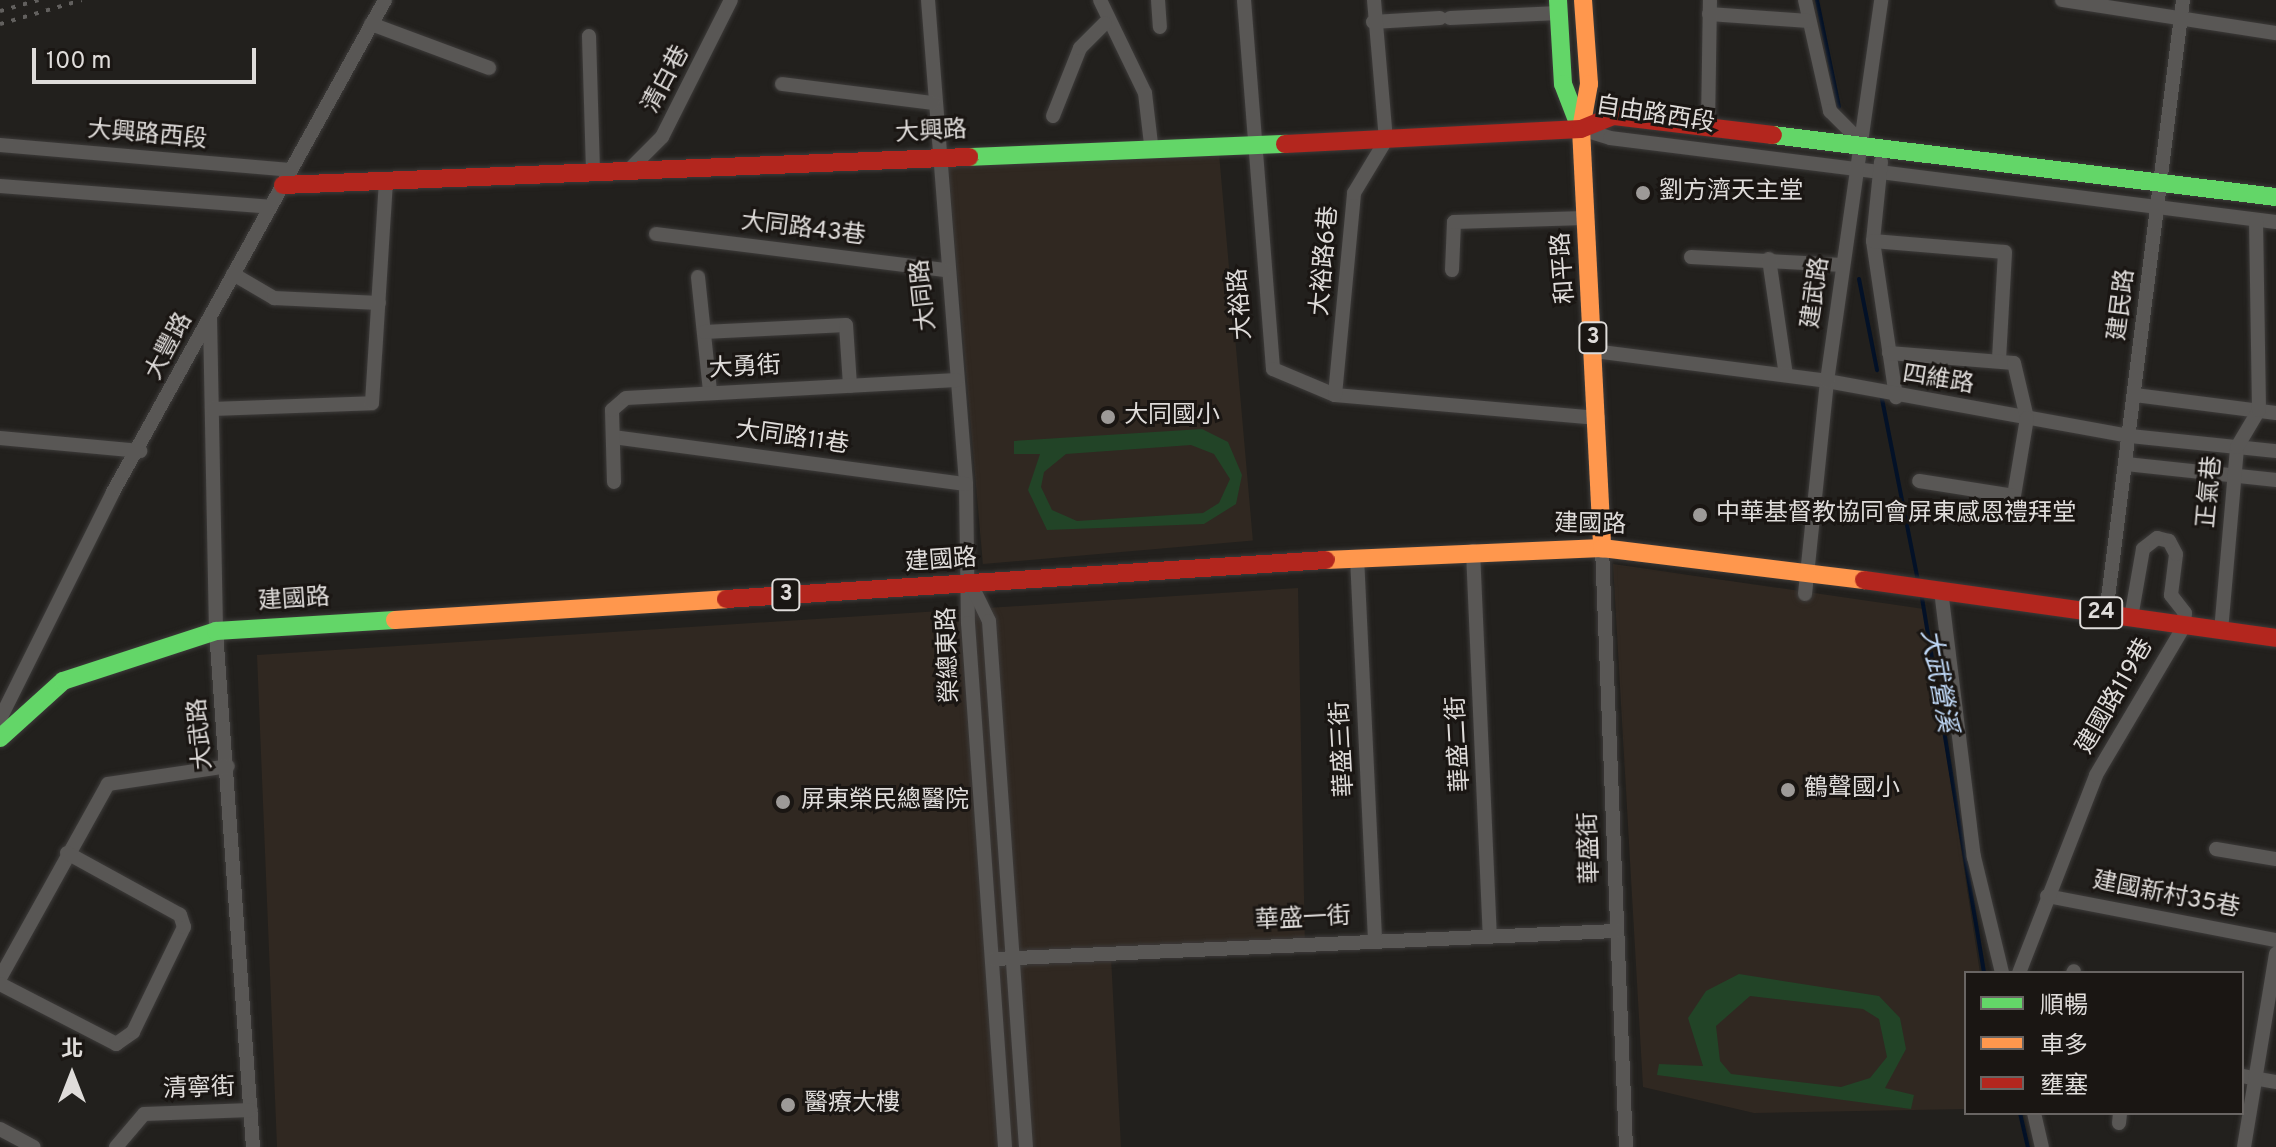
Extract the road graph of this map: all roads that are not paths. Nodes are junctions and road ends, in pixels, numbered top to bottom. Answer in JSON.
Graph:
{"nodes":[{"id":1,"x":385,"y":0,"type":"edge"},
{"id":2,"x":731,"y":0,"type":"edge"},
{"id":3,"x":928,"y":0,"type":"edge"},
{"id":4,"x":1100,"y":0,"type":"edge"},
{"id":5,"x":1158,"y":0,"type":"edge"},
{"id":6,"x":1244,"y":0,"type":"edge"},
{"id":7,"x":1374,"y":0,"type":"edge"},
{"id":8,"x":1583,"y":0,"type":"edge"},
{"id":9,"x":1805,"y":0,"type":"edge"},
{"id":10,"x":1881,"y":0,"type":"edge"},
{"id":11,"x":2062,"y":0,"type":"edge"},
{"id":12,"x":2183,"y":0,"type":"edge"},
{"id":13,"x":1559,"y":7,"type":"edge"},
{"id":14,"x":1710,"y":7,"type":"edge"},
{"id":15,"x":2181,"y":19,"type":"junction"},
{"id":16,"x":1809,"y":21,"type":"junction"},
{"id":17,"x":1373,"y":22,"type":"junction"},
{"id":18,"x":1105,"y":23,"type":"junction"},
{"id":19,"x":371,"y":24,"type":"junction"},
{"id":20,"x":1160,"y":27,"type":"dead end"},
{"id":21,"x":2276,"y":33,"type":"edge"},
{"id":22,"x":589,"y":36,"type":"dead end"},
{"id":23,"x":489,"y":68,"type":"dead end"},
{"id":24,"x":782,"y":84,"type":"dead end"},
{"id":25,"x":933,"y":103,"type":"junction"},
{"id":26,"x":1053,"y":116,"type":"dead end"},
{"id":27,"x":1708,"y":125,"type":"junction"},
{"id":28,"x":1581,"y":129,"type":"junction"},
{"id":29,"x":1386,"y":140,"type":"junction"},
{"id":30,"x":1253,"y":142,"type":"junction"},
{"id":31,"x":1861,"y":142,"type":"junction"},
{"id":32,"x":1151,"y":144,"type":"junction"},
{"id":33,"x":0,"y":145,"type":"edge"},
{"id":34,"x":1882,"y":146,"type":"junction"},
{"id":35,"x":936,"y":157,"type":"junction"},
{"id":36,"x":1855,"y":165,"type":"junction"},
{"id":37,"x":1880,"y":168,"type":"junction"},
{"id":38,"x":628,"y":171,"type":"junction"},
{"id":39,"x":593,"y":172,"type":"junction"},
{"id":40,"x":286,"y":178,"type":"junction"},
{"id":41,"x":386,"y":181,"type":"junction"},
{"id":42,"x":2160,"y":182,"type":"junction"},
{"id":43,"x":0,"y":186,"type":"edge"},
{"id":44,"x":2276,"y":197,"type":"edge"},
{"id":45,"x":2156,"y":206,"type":"junction"},
{"id":46,"x":270,"y":207,"type":"junction"},
{"id":47,"x":1585,"y":218,"type":"junction"},
{"id":48,"x":2256,"y":220,"type":"junction"},
{"id":49,"x":2276,"y":222,"type":"edge"},
{"id":50,"x":656,"y":234,"type":"dead end"},
{"id":51,"x":1873,"y":241,"type":"junction"},
{"id":52,"x":1691,"y":257,"type":"dead end"},
{"id":53,"x":1769,"y":259,"type":"junction"},
{"id":54,"x":1843,"y":265,"type":"junction"},
{"id":55,"x":944,"y":270,"type":"junction"},
{"id":56,"x":1452,"y":270,"type":"dead end"},
{"id":57,"x":233,"y":274,"type":"junction"},
{"id":58,"x":698,"y":277,"type":"dead end"},
{"id":59,"x":379,"y":303,"type":"junction"},
{"id":60,"x":210,"y":318,"type":"junction"},
{"id":61,"x":704,"y":332,"type":"junction"},
{"id":62,"x":1594,"y":351,"type":"junction"},
{"id":63,"x":1889,"y":353,"type":"junction"},
{"id":64,"x":1999,"y":361,"type":"junction"},
{"id":65,"x":1786,"y":375,"type":"junction"},
{"id":66,"x":957,"y":380,"type":"junction"},
{"id":67,"x":1827,"y":381,"type":"junction"},
{"id":68,"x":850,"y":386,"type":"junction"},
{"id":69,"x":710,"y":392,"type":"junction"},
{"id":70,"x":1335,"y":395,"type":"junction"},
{"id":71,"x":1886,"y":395,"type":"junction"},
{"id":72,"x":2135,"y":395,"type":"junction"},
{"id":73,"x":212,"y":409,"type":"junction"},
{"id":74,"x":2259,"y":410,"type":"junction"},
{"id":75,"x":2276,"y":413,"type":"edge"},
{"id":76,"x":1598,"y":418,"type":"junction"},
{"id":77,"x":2027,"y":418,"type":"junction"},
{"id":78,"x":2130,"y":436,"type":"junction"},
{"id":79,"x":613,"y":437,"type":"junction"},
{"id":80,"x":0,"y":438,"type":"edge"},
{"id":81,"x":2237,"y":447,"type":"junction"},
{"id":82,"x":140,"y":451,"type":"junction"},
{"id":83,"x":2276,"y":451,"type":"edge"},
{"id":84,"x":2126,"y":464,"type":"junction"},
{"id":85,"x":2234,"y":475,"type":"junction"},
{"id":86,"x":2276,"y":480,"type":"edge"},
{"id":87,"x":1919,"y":481,"type":"dead end"},
{"id":88,"x":614,"y":482,"type":"dead end"},
{"id":89,"x":966,"y":484,"type":"junction"},
{"id":90,"x":1602,"y":548,"type":"junction"},
{"id":91,"x":1473,"y":551,"type":"junction"},
{"id":92,"x":1357,"y":557,"type":"junction"},
{"id":93,"x":1808,"y":572,"type":"junction"},
{"id":94,"x":971,"y":584,"type":"junction"},
{"id":95,"x":1927,"y":588,"type":"junction"},
{"id":96,"x":1805,"y":594,"type":"dead end"},
{"id":97,"x":2106,"y":614,"type":"junction"},
{"id":98,"x":2131,"y":618,"type":"junction"},
{"id":99,"x":2184,"y":626,"type":"junction"},
{"id":100,"x":216,"y":631,"type":"junction"},
{"id":101,"x":2221,"y":631,"type":"junction"},
{"id":102,"x":2276,"y":638,"type":"edge"},
{"id":103,"x":0,"y":719,"type":"edge"},
{"id":104,"x":0,"y":738,"type":"edge"},
{"id":105,"x":228,"y":766,"type":"junction"},
{"id":106,"x":1003,"y":814,"type":"junction"},
{"id":107,"x":983,"y":815,"type":"junction"},
{"id":108,"x":2216,"y":849,"type":"dead end"},
{"id":109,"x":67,"y":853,"type":"junction"},
{"id":110,"x":2276,"y":859,"type":"edge"},
{"id":111,"x":2047,"y":896,"type":"junction"},
{"id":112,"x":1616,"y":931,"type":"junction"},
{"id":113,"x":1490,"y":935,"type":"junction"},
{"id":114,"x":1375,"y":938,"type":"junction"},
{"id":115,"x":2276,"y":940,"type":"edge"},
{"id":116,"x":2276,"y":954,"type":"edge"},
{"id":117,"x":1013,"y":958,"type":"junction"},
{"id":118,"x":994,"y":959,"type":"junction"},
{"id":119,"x":2002,"y":971,"type":"edge"},
{"id":120,"x":2020,"y":971,"type":"edge"},
{"id":121,"x":0,"y":981,"type":"edge"},
{"id":122,"x":2272,"y":1004,"type":"edge"},
{"id":123,"x":1021,"y":1066,"type":"junction"},
{"id":124,"x":1000,"y":1067,"type":"junction"},
{"id":125,"x":2247,"y":1077,"type":"edge"},
{"id":126,"x":2276,"y":1082,"type":"edge"},
{"id":127,"x":251,"y":1110,"type":"junction"},
{"id":128,"x":2034,"y":1115,"type":"edge"},
{"id":129,"x":0,"y":1129,"type":"edge"},
{"id":130,"x":34,"y":1147,"type":"edge"},
{"id":131,"x":116,"y":1147,"type":"edge"},
{"id":132,"x":253,"y":1147,"type":"edge"},
{"id":133,"x":1005,"y":1147,"type":"edge"},
{"id":134,"x":1026,"y":1147,"type":"edge"},
{"id":135,"x":1626,"y":1147,"type":"edge"},
{"id":136,"x":2042,"y":1147,"type":"edge"},
{"id":137,"x":2244,"y":1147,"type":"edge"}],
"edges":[{"from":1,"to":19,"type":"street","name":"大豐路"},
{"from":2,"to":38,"type":"street","name":"清白巷"},
{"from":3,"to":25,"type":"street","name":"大同路"},
{"from":4,"to":18,"type":"street"},
{"from":5,"to":20,"type":"street"},
{"from":6,"to":30,"type":"street","name":"大裕路"},
{"from":7,"to":17,"type":"street"},
{"from":8,"to":28,"type":"main road","name":"和平路","number":"3"},
{"from":9,"to":16,"type":"street"},
{"from":10,"to":31,"type":"street","name":"建武路"},
{"from":11,"to":15,"type":"street"},
{"from":12,"to":15,"type":"street","name":"建民路"},
{"from":13,"to":17,"type":"street"},
{"from":13,"to":28,"type":"main road","name":"和平路","number":"3"},
{"from":14,"to":16,"type":"street"},
{"from":14,"to":27,"type":"street"},
{"from":15,"to":21,"type":"street"},
{"from":15,"to":42,"type":"street","name":"建民路"},
{"from":16,"to":31,"type":"street"},
{"from":17,"to":29,"type":"street"},
{"from":18,"to":26,"type":"street"},
{"from":18,"to":32,"type":"street"},
{"from":19,"to":23,"type":"street"},
{"from":19,"to":40,"type":"street","name":"大豐路"},
{"from":22,"to":39,"type":"street"},
{"from":24,"to":25,"type":"street"},
{"from":25,"to":35,"type":"street","name":"大同路"},
{"from":27,"to":28,"type":"main road","name":"自由路西段"},
{"from":27,"to":31,"type":"main road","name":"自由路西段"},
{"from":28,"to":29,"type":"main road","name":"大興路"},
{"from":28,"to":36,"type":"street","name":"自由路西段"},
{"from":28,"to":47,"type":"main road","name":"和平路","number":"3"},
{"from":29,"to":30,"type":"main road","name":"大興路"},
{"from":29,"to":70,"type":"street","name":"大裕路6巷"},
{"from":30,"to":32,"type":"main road","name":"大興路"},
{"from":30,"to":70,"type":"street","name":"大裕路"},
{"from":31,"to":34,"type":"main road","name":"自由路西段"},
{"from":31,"to":36,"type":"street","name":"建武路"},
{"from":32,"to":35,"type":"main road","name":"大興路"},
{"from":33,"to":40,"type":"street","name":"大興路西段"},
{"from":34,"to":37,"type":"street"},
{"from":34,"to":42,"type":"main road","name":"自由路西段"},
{"from":35,"to":38,"type":"main road","name":"大興路"},
{"from":35,"to":55,"type":"street","name":"大同路"},
{"from":36,"to":37,"type":"street","name":"自由路西段"},
{"from":36,"to":54,"type":"street","name":"建武路"},
{"from":37,"to":45,"type":"street","name":"自由路西段"},
{"from":37,"to":51,"type":"street"},
{"from":38,"to":39,"type":"main road","name":"大興路"},
{"from":39,"to":41,"type":"main road","name":"大興路"},
{"from":40,"to":41,"type":"main road","name":"大興路"},
{"from":40,"to":46,"type":"street","name":"大豐路"},
{"from":41,"to":59,"type":"street"},
{"from":42,"to":44,"type":"main road","name":"自由路西段"},
{"from":42,"to":45,"type":"street","name":"建民路"},
{"from":43,"to":46,"type":"street"},
{"from":45,"to":48,"type":"street","name":"自由路西段"},
{"from":45,"to":72,"type":"street","name":"建民路"},
{"from":46,"to":57,"type":"street","name":"大豐路"},
{"from":47,"to":56,"type":"street"},
{"from":47,"to":62,"type":"main road","name":"和平路","number":"3"},
{"from":48,"to":49,"type":"street","name":"自由路西段"},
{"from":48,"to":74,"type":"street"},
{"from":50,"to":55,"type":"street","name":"大同路43巷"},
{"from":51,"to":63,"type":"street"},
{"from":51,"to":64,"type":"street"},
{"from":52,"to":53,"type":"street"},
{"from":53,"to":54,"type":"street"},
{"from":53,"to":65,"type":"street"},
{"from":54,"to":67,"type":"street","name":"建武路"},
{"from":55,"to":66,"type":"street","name":"大同路"},
{"from":57,"to":59,"type":"street"},
{"from":57,"to":60,"type":"street","name":"大豐路"},
{"from":58,"to":61,"type":"street"},
{"from":59,"to":73,"type":"street"},
{"from":60,"to":73,"type":"street","name":"大武路"},
{"from":60,"to":82,"type":"street","name":"大豐路"},
{"from":61,"to":68,"type":"street"},
{"from":61,"to":69,"type":"street"},
{"from":62,"to":65,"type":"street","name":"四維路"},
{"from":62,"to":76,"type":"main road","name":"和平路","number":"3"},
{"from":63,"to":64,"type":"street"},
{"from":63,"to":71,"type":"street"},
{"from":64,"to":77,"type":"street"},
{"from":65,"to":67,"type":"street","name":"四維路"},
{"from":66,"to":68,"type":"street","name":"大勇街"},
{"from":66,"to":89,"type":"street","name":"大同路"},
{"from":67,"to":71,"type":"street","name":"四維路"},
{"from":67,"to":93,"type":"street","name":"建武路"},
{"from":68,"to":69,"type":"street","name":"大勇街"},
{"from":69,"to":79,"type":"street","name":"大勇街"},
{"from":70,"to":76,"type":"street","name":"大裕路"},
{"from":71,"to":77,"type":"street","name":"四維路"},
{"from":72,"to":74,"type":"street"},
{"from":72,"to":78,"type":"street","name":"建民路"},
{"from":73,"to":100,"type":"street","name":"大武路"},
{"from":74,"to":75,"type":"street"},
{"from":74,"to":81,"type":"street","name":"正氣巷"},
{"from":76,"to":90,"type":"main road","name":"和平路","number":"3"},
{"from":77,"to":78,"type":"street","name":"四維路"},
{"from":77,"to":87,"type":"street"},
{"from":78,"to":81,"type":"street","name":"四維路"},
{"from":78,"to":84,"type":"street","name":"建民路"},
{"from":79,"to":88,"type":"street","name":"大勇街"},
{"from":79,"to":89,"type":"street","name":"大同路11巷"},
{"from":80,"to":82,"type":"street"},
{"from":81,"to":83,"type":"street","name":"四維路"},
{"from":81,"to":85,"type":"street","name":"正氣巷"},
{"from":82,"to":103,"type":"street","name":"大豐路"},
{"from":84,"to":85,"type":"street"},
{"from":84,"to":97,"type":"street","name":"建民路"},
{"from":85,"to":86,"type":"street"},
{"from":85,"to":101,"type":"street","name":"正氣巷"},
{"from":89,"to":94,"type":"street","name":"大同路"},
{"from":90,"to":91,"type":"main road","name":"建國路","number":"3"},
{"from":90,"to":93,"type":"main road","name":"建國路","number":"24"},
{"from":90,"to":112,"type":"street","name":"華盛街"},
{"from":91,"to":92,"type":"main road","name":"建國路","number":"3"},
{"from":91,"to":113,"type":"street","name":"華盛二街"},
{"from":92,"to":94,"type":"main road","name":"建國路","number":"3"},
{"from":92,"to":114,"type":"street","name":"華盛三街"},
{"from":93,"to":95,"type":"main road","name":"建國路","number":"24"},
{"from":93,"to":96,"type":"street","name":"建武路"},
{"from":94,"to":100,"type":"main road","name":"建國路","number":"3"},
{"from":94,"to":106,"type":"street","name":"榮總東路"},
{"from":94,"to":107,"type":"street","name":"榮總東路"},
{"from":95,"to":97,"type":"main road","name":"建國路","number":"24"},
{"from":95,"to":119,"type":"street"},
{"from":97,"to":98,"type":"main road","name":"建國路","number":"24"},
{"from":98,"to":99,"type":"main road","name":"建國路","number":"24"},
{"from":98,"to":99,"type":"street","name":"建國路119巷"},
{"from":99,"to":101,"type":"main road","name":"建國路","number":"24"},
{"from":99,"to":111,"type":"street","name":"建國路119巷"},
{"from":100,"to":104,"type":"main road","name":"建國路","number":"3"},
{"from":100,"to":105,"type":"street","name":"大武路"},
{"from":101,"to":102,"type":"main road","name":"建國路","number":"24"},
{"from":105,"to":109,"type":"street"},
{"from":105,"to":127,"type":"street","name":"大武路"},
{"from":106,"to":107,"type":"street"},
{"from":106,"to":117,"type":"street","name":"榮總東路"},
{"from":107,"to":118,"type":"street","name":"榮總東路"},
{"from":108,"to":110,"type":"street"},
{"from":109,"to":121,"type":"street"},
{"from":109,"to":121,"type":"street"},
{"from":111,"to":115,"type":"street","name":"建國新村35巷"},
{"from":111,"to":120,"type":"street","name":"建國路119巷"},
{"from":112,"to":113,"type":"street","name":"華盛一街"},
{"from":112,"to":135,"type":"street","name":"華盛街"},
{"from":113,"to":114,"type":"street","name":"華盛一街"},
{"from":114,"to":117,"type":"street","name":"華盛一街"},
{"from":116,"to":122,"type":"street"},
{"from":117,"to":118,"type":"street","name":"華盛一街"},
{"from":117,"to":123,"type":"street","name":"榮總東路"},
{"from":118,"to":124,"type":"street","name":"榮總東路"},
{"from":122,"to":125,"type":"street"},
{"from":123,"to":124,"type":"street"},
{"from":123,"to":134,"type":"street","name":"榮總東路"},
{"from":124,"to":133,"type":"street","name":"榮總東路"},
{"from":125,"to":126,"type":"street"},
{"from":125,"to":137,"type":"street"},
{"from":127,"to":131,"type":"street","name":"清寧街"},
{"from":127,"to":132,"type":"street","name":"大武路"},
{"from":128,"to":136,"type":"street"},
{"from":129,"to":130,"type":"street"}]}
